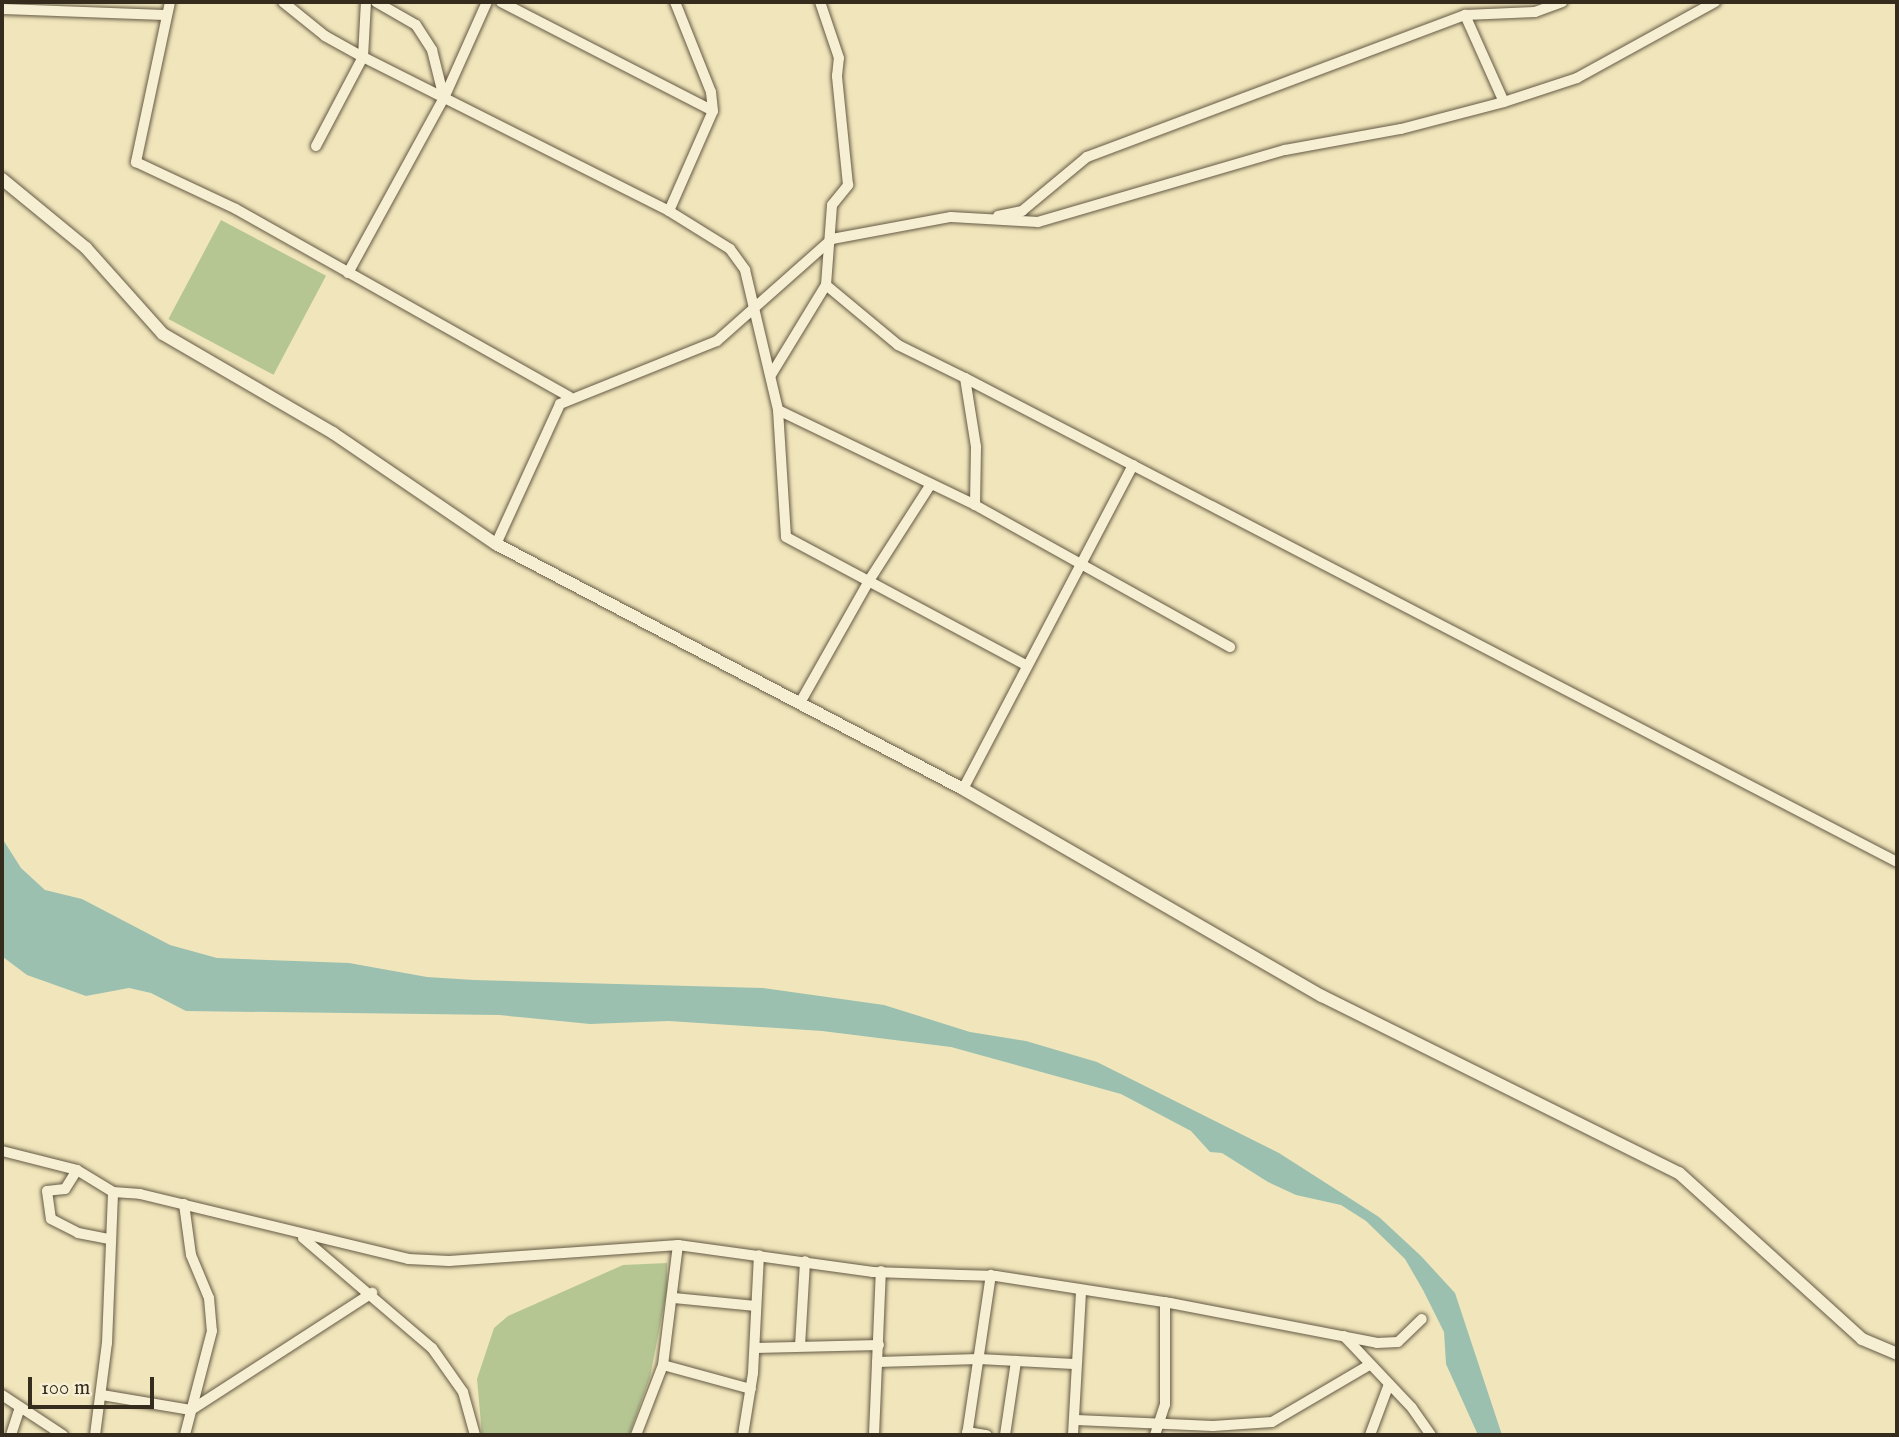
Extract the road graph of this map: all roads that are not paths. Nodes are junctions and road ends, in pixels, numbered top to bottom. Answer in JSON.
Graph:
{"nodes":[{"id":1,"x":170,"y":2,"type":"edge"},
{"id":2,"x":283,"y":2,"type":"edge"},
{"id":3,"x":366,"y":2,"type":"edge"},
{"id":4,"x":376,"y":2,"type":"edge"},
{"id":5,"x":487,"y":2,"type":"edge"},
{"id":6,"x":501,"y":2,"type":"edge"},
{"id":7,"x":675,"y":2,"type":"edge"},
{"id":8,"x":820,"y":2,"type":"edge"},
{"id":9,"x":830,"y":2,"type":"edge"},
{"id":10,"x":1562,"y":2,"type":"edge"},
{"id":11,"x":1715,"y":2,"type":"edge"},
{"id":12,"x":80,"y":7,"type":"edge"},
{"id":13,"x":2,"y":9,"type":"edge"},
{"id":14,"x":166,"y":15,"type":"junction"},
{"id":15,"x":1465,"y":15,"type":"junction"},
{"id":16,"x":827,"y":18,"type":"junction"},
{"id":17,"x":363,"y":57,"type":"junction"},
{"id":18,"x":444,"y":98,"type":"junction"},
{"id":19,"x":1504,"y":102,"type":"junction"},
{"id":20,"x":713,"y":111,"type":"junction"},
{"id":21,"x":316,"y":146,"type":"dead end"},
{"id":22,"x":2,"y":179,"type":"edge"},
{"id":23,"x":669,"y":211,"type":"junction"},
{"id":24,"x":986,"y":219,"type":"junction"},
{"id":25,"x":832,"y":239,"type":"junction"},
{"id":26,"x":348,"y":273,"type":"junction"},
{"id":27,"x":826,"y":285,"type":"junction"},
{"id":28,"x":756,"y":309,"type":"junction"},
{"id":29,"x":771,"y":375,"type":"junction"},
{"id":30,"x":965,"y":379,"type":"junction"},
{"id":31,"x":569,"y":397,"type":"junction"},
{"id":32,"x":778,"y":410,"type":"junction"},
{"id":33,"x":1133,"y":465,"type":"junction"},
{"id":34,"x":931,"y":484,"type":"junction"},
{"id":35,"x":975,"y":505,"type":"junction"},
{"id":36,"x":496,"y":544,"type":"junction"},
{"id":37,"x":1082,"y":562,"type":"junction"},
{"id":38,"x":870,"y":579,"type":"junction"},
{"id":39,"x":1230,"y":648,"type":"dead end"},
{"id":40,"x":1026,"y":665,"type":"junction"},
{"id":41,"x":801,"y":701,"type":"junction"},
{"id":42,"x":963,"y":789,"type":"junction"},
{"id":43,"x":1897,"y":862,"type":"edge"},
{"id":44,"x":2,"y":1151,"type":"edge"},
{"id":45,"x":77,"y":1170,"type":"junction"},
{"id":46,"x":113,"y":1192,"type":"junction"},
{"id":47,"x":184,"y":1204,"type":"junction"},
{"id":48,"x":299,"y":1236,"type":"junction"},
{"id":49,"x":109,"y":1239,"type":"junction"},
{"id":50,"x":678,"y":1245,"type":"junction"},
{"id":51,"x":759,"y":1255,"type":"junction"},
{"id":52,"x":805,"y":1261,"type":"junction"},
{"id":53,"x":881,"y":1271,"type":"junction"},
{"id":54,"x":990,"y":1275,"type":"junction"},
{"id":55,"x":1081,"y":1291,"type":"junction"},
{"id":56,"x":372,"y":1293,"type":"junction"},
{"id":57,"x":674,"y":1298,"type":"junction"},
{"id":58,"x":1165,"y":1302,"type":"junction"},
{"id":59,"x":757,"y":1306,"type":"junction"},
{"id":60,"x":1422,"y":1319,"type":"dead end"},
{"id":61,"x":1344,"y":1336,"type":"junction"},
{"id":62,"x":878,"y":1345,"type":"junction"},
{"id":63,"x":800,"y":1346,"type":"junction"},
{"id":64,"x":755,"y":1348,"type":"junction"},
{"id":65,"x":1897,"y":1354,"type":"edge"},
{"id":66,"x":979,"y":1359,"type":"junction"},
{"id":67,"x":1016,"y":1361,"type":"junction"},
{"id":68,"x":877,"y":1362,"type":"junction"},
{"id":69,"x":1074,"y":1364,"type":"junction"},
{"id":70,"x":663,"y":1365,"type":"junction"},
{"id":71,"x":1369,"y":1365,"type":"junction"},
{"id":72,"x":1389,"y":1384,"type":"junction"},
{"id":73,"x":751,"y":1389,"type":"junction"},
{"id":74,"x":2,"y":1395,"type":"edge"},
{"id":75,"x":102,"y":1395,"type":"junction"},
{"id":76,"x":20,"y":1407,"type":"junction"},
{"id":77,"x":191,"y":1410,"type":"junction"},
{"id":78,"x":1076,"y":1420,"type":"junction"},
{"id":79,"x":1272,"y":1422,"type":"junction"},
{"id":80,"x":1159,"y":1423,"type":"junction"},
{"id":81,"x":967,"y":1433,"type":"edge"},
{"id":82,"x":11,"y":1435,"type":"edge"},
{"id":83,"x":63,"y":1435,"type":"edge"},
{"id":84,"x":95,"y":1435,"type":"edge"},
{"id":85,"x":185,"y":1435,"type":"edge"},
{"id":86,"x":475,"y":1435,"type":"edge"},
{"id":87,"x":636,"y":1435,"type":"edge"},
{"id":88,"x":743,"y":1435,"type":"edge"},
{"id":89,"x":874,"y":1435,"type":"edge"},
{"id":90,"x":987,"y":1435,"type":"edge"},
{"id":91,"x":1005,"y":1435,"type":"edge"},
{"id":92,"x":1073,"y":1435,"type":"edge"},
{"id":93,"x":1156,"y":1435,"type":"edge"},
{"id":94,"x":1272,"y":1435,"type":"edge"},
{"id":95,"x":1370,"y":1435,"type":"edge"},
{"id":96,"x":1431,"y":1435,"type":"edge"}],
"edges":[{"from":1,"to":14,"type":"street"},
{"from":2,"to":17,"type":"street"},
{"from":3,"to":17,"type":"street"},
{"from":4,"to":18,"type":"street"},
{"from":5,"to":18,"type":"street"},
{"from":6,"to":20,"type":"street"},
{"from":7,"to":20,"type":"street"},
{"from":8,"to":16,"type":"street"},
{"from":9,"to":16,"type":"street"},
{"from":10,"to":15,"type":"street"},
{"from":11,"to":19,"type":"street"},
{"from":12,"to":13,"type":"street"},
{"from":12,"to":14,"type":"street"},
{"from":14,"to":26,"type":"street"},
{"from":15,"to":19,"type":"street"},
{"from":15,"to":24,"type":"street"},
{"from":16,"to":25,"type":"street"},
{"from":17,"to":18,"type":"street"},
{"from":17,"to":21,"type":"street"},
{"from":18,"to":23,"type":"street"},
{"from":18,"to":26,"type":"street"},
{"from":19,"to":24,"type":"street"},
{"from":20,"to":23,"type":"street"},
{"from":22,"to":36,"type":"street"},
{"from":23,"to":28,"type":"street"},
{"from":24,"to":25,"type":"street"},
{"from":25,"to":27,"type":"street"},
{"from":25,"to":28,"type":"street"},
{"from":26,"to":31,"type":"street"},
{"from":27,"to":29,"type":"street"},
{"from":27,"to":30,"type":"street"},
{"from":28,"to":29,"type":"street"},
{"from":28,"to":31,"type":"street"},
{"from":29,"to":32,"type":"street"},
{"from":30,"to":33,"type":"street"},
{"from":30,"to":35,"type":"street"},
{"from":31,"to":36,"type":"street"},
{"from":32,"to":34,"type":"street"},
{"from":32,"to":38,"type":"street"},
{"from":33,"to":37,"type":"street"},
{"from":33,"to":43,"type":"street"},
{"from":34,"to":35,"type":"street"},
{"from":34,"to":38,"type":"street"},
{"from":35,"to":37,"type":"street"},
{"from":36,"to":41,"type":"street"},
{"from":37,"to":39,"type":"street"},
{"from":37,"to":40,"type":"street"},
{"from":38,"to":40,"type":"street"},
{"from":38,"to":41,"type":"street"},
{"from":40,"to":42,"type":"street"},
{"from":41,"to":42,"type":"street"},
{"from":42,"to":65,"type":"street"},
{"from":44,"to":45,"type":"street"},
{"from":45,"to":46,"type":"street"},
{"from":45,"to":49,"type":"street"},
{"from":46,"to":47,"type":"street"},
{"from":46,"to":49,"type":"street"},
{"from":47,"to":48,"type":"street"},
{"from":47,"to":77,"type":"street"},
{"from":48,"to":50,"type":"street"},
{"from":48,"to":56,"type":"street"},
{"from":49,"to":75,"type":"street"},
{"from":50,"to":51,"type":"street"},
{"from":50,"to":57,"type":"street"},
{"from":51,"to":52,"type":"street"},
{"from":51,"to":59,"type":"street"},
{"from":52,"to":53,"type":"street"},
{"from":52,"to":63,"type":"street"},
{"from":53,"to":54,"type":"street"},
{"from":53,"to":62,"type":"street"},
{"from":54,"to":55,"type":"street"},
{"from":54,"to":66,"type":"street"},
{"from":55,"to":58,"type":"street"},
{"from":55,"to":69,"type":"street"},
{"from":56,"to":77,"type":"street"},
{"from":56,"to":86,"type":"street"},
{"from":57,"to":59,"type":"street"},
{"from":57,"to":70,"type":"street"},
{"from":58,"to":61,"type":"street"},
{"from":58,"to":80,"type":"street"},
{"from":59,"to":64,"type":"street"},
{"from":60,"to":61,"type":"street"},
{"from":61,"to":71,"type":"street"},
{"from":62,"to":63,"type":"street"},
{"from":62,"to":68,"type":"street"},
{"from":63,"to":64,"type":"street"},
{"from":64,"to":73,"type":"street"},
{"from":66,"to":67,"type":"street"},
{"from":66,"to":68,"type":"street"},
{"from":66,"to":81,"type":"street"},
{"from":67,"to":69,"type":"street"},
{"from":67,"to":91,"type":"street"},
{"from":68,"to":89,"type":"street"},
{"from":69,"to":78,"type":"street"},
{"from":70,"to":73,"type":"street"},
{"from":70,"to":87,"type":"street"},
{"from":71,"to":72,"type":"street"},
{"from":71,"to":79,"type":"street"},
{"from":72,"to":95,"type":"street"},
{"from":72,"to":96,"type":"street"},
{"from":73,"to":88,"type":"street"},
{"from":74,"to":76,"type":"street"},
{"from":75,"to":77,"type":"street"},
{"from":75,"to":84,"type":"street"},
{"from":76,"to":82,"type":"street"},
{"from":76,"to":83,"type":"street"},
{"from":77,"to":85,"type":"street"},
{"from":78,"to":80,"type":"street"},
{"from":78,"to":92,"type":"street"},
{"from":79,"to":80,"type":"street"},
{"from":79,"to":94,"type":"street"},
{"from":80,"to":93,"type":"street"},
{"from":81,"to":90,"type":"street"}]}
